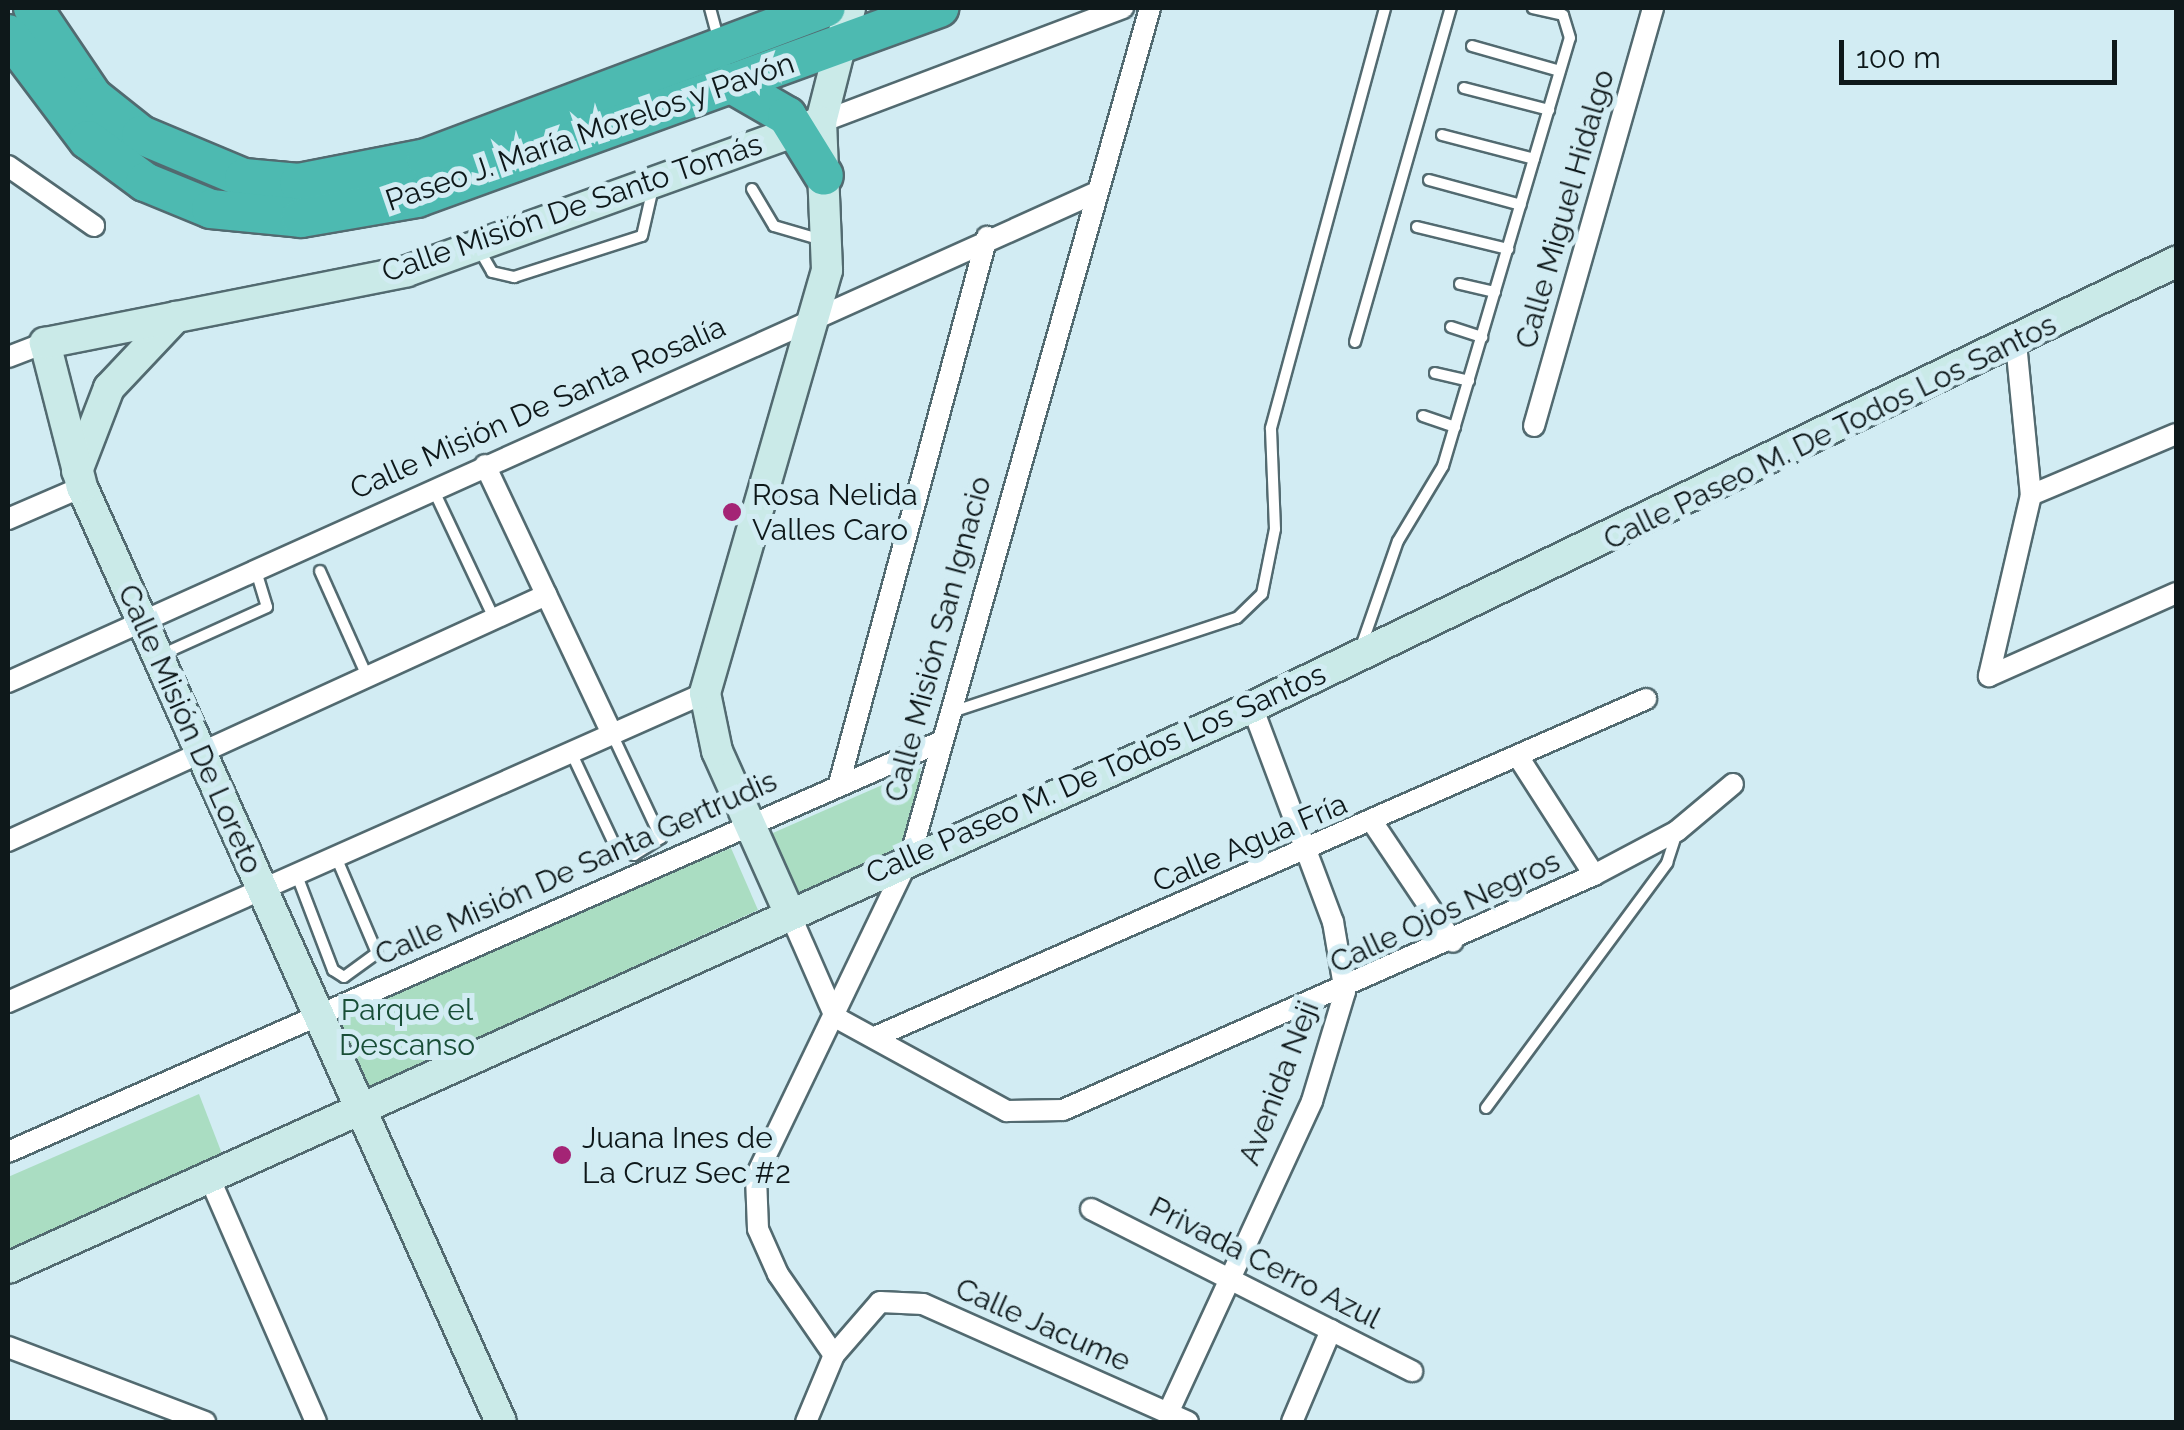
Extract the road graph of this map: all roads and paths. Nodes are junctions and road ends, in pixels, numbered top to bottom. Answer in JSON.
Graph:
{"nodes":[{"id":1,"x":33,"y":8,"type":"edge"},
{"id":2,"x":710,"y":8,"type":"edge"},
{"id":3,"x":826,"y":8,"type":"edge"},
{"id":4,"x":850,"y":8,"type":"edge"},
{"id":5,"x":939,"y":8,"type":"edge"},
{"id":6,"x":1122,"y":8,"type":"edge"},
{"id":7,"x":1150,"y":8,"type":"edge"},
{"id":8,"x":1385,"y":8,"type":"edge"},
{"id":9,"x":1451,"y":8,"type":"edge"},
{"id":10,"x":1533,"y":8,"type":"edge"},
{"id":11,"x":1653,"y":8,"type":"edge"},
{"id":12,"x":8,"y":34,"type":"edge"},
{"id":13,"x":836,"y":46,"type":"junction"},
{"id":14,"x":1472,"y":46,"type":"dead end"},
{"id":15,"x":725,"y":66,"type":"junction"},
{"id":16,"x":1560,"y":72,"type":"junction"},
{"id":17,"x":1464,"y":88,"type":"dead end"},
{"id":18,"x":1549,"y":110,"type":"junction"},
{"id":19,"x":808,"y":126,"type":"junction"},
{"id":20,"x":1442,"y":135,"type":"dead end"},
{"id":21,"x":1534,"y":159,"type":"junction"},
{"id":22,"x":8,"y":166,"type":"edge"},
{"id":23,"x":824,"y":176,"type":"joint"},
{"id":24,"x":1429,"y":180,"type":"dead end"},
{"id":25,"x":654,"y":182,"type":"junction"},
{"id":26,"x":752,"y":189,"type":"dead end"},
{"id":27,"x":1094,"y":193,"type":"junction"},
{"id":28,"x":1521,"y":205,"type":"junction"},
{"id":29,"x":94,"y":226,"type":"dead end"},
{"id":30,"x":1417,"y":227,"type":"dead end"},
{"id":31,"x":987,"y":237,"type":"junction"},
{"id":32,"x":832,"y":242,"type":"junction"},
{"id":33,"x":477,"y":246,"type":"junction"},
{"id":34,"x":1508,"y":248,"type":"junction"},
{"id":35,"x":2176,"y":262,"type":"edge"},
{"id":36,"x":1460,"y":284,"type":"dead end"},
{"id":37,"x":1495,"y":292,"type":"junction"},
{"id":38,"x":176,"y":316,"type":"junction"},
{"id":39,"x":815,"y":316,"type":"junction"},
{"id":40,"x":1451,"y":328,"type":"dead end"},
{"id":41,"x":1482,"y":336,"type":"junction"},
{"id":42,"x":1356,"y":342,"type":"dead end"},
{"id":43,"x":45,"y":343,"type":"junction"},
{"id":44,"x":2016,"y":343,"type":"junction"},
{"id":45,"x":8,"y":357,"type":"edge"},
{"id":46,"x":1436,"y":373,"type":"dead end"},
{"id":47,"x":1468,"y":382,"type":"junction"},
{"id":48,"x":1423,"y":416,"type":"dead end"},
{"id":49,"x":1534,"y":426,"type":"dead end"},
{"id":50,"x":1455,"y":428,"type":"junction"},
{"id":51,"x":2176,"y":434,"type":"edge"},
{"id":52,"x":485,"y":465,"type":"junction"},
{"id":53,"x":79,"y":479,"type":"junction"},
{"id":54,"x":432,"y":488,"type":"junction"},
{"id":55,"x":2032,"y":495,"type":"junction"},
{"id":56,"x":8,"y":520,"type":"edge"},
{"id":57,"x":256,"y":569,"type":"junction"},
{"id":58,"x":320,"y":571,"type":"dead end"},
{"id":59,"x":2176,"y":593,"type":"edge"},
{"id":60,"x":546,"y":595,"type":"junction"},
{"id":61,"x":494,"y":619,"type":"junction"},
{"id":62,"x":143,"y":621,"type":"junction"},
{"id":63,"x":159,"y":656,"type":"junction"},
{"id":64,"x":1357,"y":658,"type":"junction"},
{"id":65,"x":368,"y":677,"type":"junction"},
{"id":66,"x":8,"y":682,"type":"edge"},
{"id":67,"x":705,"y":693,"type":"junction"},
{"id":68,"x":1646,"y":698,"type":"dead end"},
{"id":69,"x":1252,"y":707,"type":"junction"},
{"id":70,"x":948,"y":711,"type":"junction"},
{"id":71,"x":610,"y":730,"type":"junction"},
{"id":72,"x":940,"y":742,"type":"junction"},
{"id":73,"x":570,"y":750,"type":"junction"},
{"id":74,"x":202,"y":753,"type":"junction"},
{"id":75,"x":1518,"y":758,"type":"junction"},
{"id":76,"x":840,"y":784,"type":"junction"},
{"id":77,"x":1733,"y":784,"type":"dead end"},
{"id":78,"x":750,"y":823,"type":"junction"},
{"id":79,"x":1373,"y":823,"type":"junction"},
{"id":80,"x":1678,"y":830,"type":"junction"},
{"id":81,"x":8,"y":841,"type":"edge"},
{"id":82,"x":1308,"y":850,"type":"junction"},
{"id":83,"x":911,"y":854,"type":"junction"},
{"id":84,"x":336,"y":856,"type":"junction"},
{"id":85,"x":296,"y":873,"type":"junction"},
{"id":86,"x":1594,"y":875,"type":"junction"},
{"id":87,"x":260,"y":889,"type":"junction"},
{"id":88,"x":789,"y":912,"type":"junction"},
{"id":89,"x":1453,"y":942,"type":"junction"},
{"id":90,"x":1345,"y":992,"type":"junction"},
{"id":91,"x":8,"y":1002,"type":"edge"},
{"id":92,"x":835,"y":1017,"type":"junction"},
{"id":93,"x":317,"y":1018,"type":"junction"},
{"id":94,"x":874,"y":1037,"type":"junction"},
{"id":95,"x":360,"y":1106,"type":"junction"},
{"id":96,"x":1486,"y":1108,"type":"dead end"},
{"id":97,"x":8,"y":1152,"type":"edge"},
{"id":98,"x":209,"y":1177,"type":"junction"},
{"id":99,"x":1090,"y":1209,"type":"dead end"},
{"id":100,"x":8,"y":1268,"type":"edge"},
{"id":101,"x":1230,"y":1279,"type":"junction"},
{"id":102,"x":1331,"y":1330,"type":"junction"},
{"id":103,"x":8,"y":1347,"type":"edge"},
{"id":104,"x":834,"y":1355,"type":"junction"},
{"id":105,"x":1412,"y":1372,"type":"dead end"},
{"id":106,"x":1168,"y":1414,"type":"junction"},
{"id":107,"x":205,"y":1422,"type":"edge"},
{"id":108,"x":314,"y":1422,"type":"edge"},
{"id":109,"x":500,"y":1422,"type":"edge"},
{"id":110,"x":807,"y":1422,"type":"edge"},
{"id":111,"x":1188,"y":1422,"type":"edge"},
{"id":112,"x":1292,"y":1422,"type":"edge"}],
"edges":[{"from":1,"to":15,"type":"highway","name":"Paseo J. María Morelos y Pavón"},
{"from":2,"to":15,"type":"lane"},
{"from":3,"to":15,"type":"highway","name":"Paseo J. María Morelos y Pavón"},
{"from":4,"to":13,"type":"main road"},
{"from":5,"to":13,"type":"highway","name":"Paseo J. María Morelos y Pavón"},
{"from":6,"to":19,"type":"street","name":"Calle Misión De Santo Tomás"},
{"from":7,"to":27,"type":"street","name":"Calle Misión San Ignacio"},
{"from":8,"to":70,"type":"lane"},
{"from":9,"to":42,"type":"lane"},
{"from":10,"to":16,"type":"lane"},
{"from":11,"to":49,"type":"street","name":"Calle Miguel Hidalgo"},
{"from":12,"to":15,"type":"highway","name":"Paseo J. María Morelos y Pavón"},
{"from":13,"to":15,"type":"highway","name":"Paseo J. María Morelos y Pavón"},
{"from":13,"to":19,"type":"main road"},
{"from":14,"to":16,"type":"lane"},
{"from":15,"to":19,"type":"highway"},
{"from":16,"to":18,"type":"lane"},
{"from":17,"to":18,"type":"lane"},
{"from":18,"to":21,"type":"lane"},
{"from":19,"to":23,"type":"highway"},
{"from":19,"to":25,"type":"main road","name":"Calle Misión De Santo Tomás"},
{"from":20,"to":21,"type":"lane"},
{"from":21,"to":28,"type":"lane"},
{"from":22,"to":29,"type":"street"},
{"from":23,"to":32,"type":"main road"},
{"from":24,"to":28,"type":"lane"},
{"from":25,"to":33,"type":"main road","name":"Calle Misión De Santo Tomás"},
{"from":25,"to":33,"type":"lane"},
{"from":26,"to":32,"type":"lane"},
{"from":27,"to":31,"type":"street","name":"Calle Misión De Santa Rosalía"},
{"from":27,"to":70,"type":"street","name":"Calle Misión San Ignacio"},
{"from":28,"to":34,"type":"lane"},
{"from":30,"to":34,"type":"lane"},
{"from":31,"to":39,"type":"street","name":"Calle Misión De Santa Rosalía"},
{"from":31,"to":76,"type":"street"},
{"from":32,"to":39,"type":"main road"},
{"from":33,"to":38,"type":"main road","name":"Calle Misión De Santo Tomás"},
{"from":34,"to":37,"type":"lane"},
{"from":35,"to":44,"type":"main road","name":"Calle Paseo M. De Todos Los Santos"},
{"from":36,"to":37,"type":"lane"},
{"from":37,"to":41,"type":"lane"},
{"from":38,"to":43,"type":"main road","name":"Calle Misión De Santo Tomás"},
{"from":38,"to":53,"type":"main road"},
{"from":39,"to":52,"type":"street","name":"Calle Misión De Santa Rosalía"},
{"from":39,"to":67,"type":"main road"},
{"from":40,"to":41,"type":"lane"},
{"from":41,"to":47,"type":"lane"},
{"from":43,"to":45,"type":"street","name":"Calle Misión De Santo Tomás"},
{"from":43,"to":53,"type":"main road","name":"Calle Misión De Loreto"},
{"from":44,"to":55,"type":"street"},
{"from":44,"to":64,"type":"main road","name":"Calle Paseo M. De Todos Los Santos"},
{"from":46,"to":47,"type":"lane"},
{"from":47,"to":50,"type":"lane"},
{"from":48,"to":50,"type":"lane"},
{"from":50,"to":64,"type":"lane"},
{"from":51,"to":55,"type":"street"},
{"from":52,"to":54,"type":"street","name":"Calle Misión De Santa Rosalía"},
{"from":52,"to":60,"type":"street"},
{"from":53,"to":56,"type":"street"},
{"from":53,"to":62,"type":"main road","name":"Calle Misión De Loreto"},
{"from":54,"to":57,"type":"street","name":"Calle Misión De Santa Rosalía"},
{"from":54,"to":61,"type":"lane"},
{"from":55,"to":59,"type":"street"},
{"from":57,"to":62,"type":"street","name":"Calle Misión De Santa Rosalía"},
{"from":57,"to":63,"type":"lane"},
{"from":58,"to":65,"type":"lane"},
{"from":60,"to":61,"type":"street"},
{"from":60,"to":71,"type":"street"},
{"from":61,"to":65,"type":"street"},
{"from":62,"to":63,"type":"main road","name":"Calle Misión De Loreto"},
{"from":62,"to":66,"type":"street","name":"Calle Misión De Santa Rosalía"},
{"from":63,"to":74,"type":"main road","name":"Calle Misión De Loreto"},
{"from":64,"to":69,"type":"main road","name":"Calle Paseo M. De Todos Los Santos"},
{"from":65,"to":74,"type":"street"},
{"from":67,"to":71,"type":"street"},
{"from":67,"to":78,"type":"main road"},
{"from":68,"to":75,"type":"street","name":"Calle Agua Fría"},
{"from":69,"to":82,"type":"street","name":"Avenida Neji"},
{"from":69,"to":83,"type":"main road","name":"Calle Paseo M. De Todos Los Santos"},
{"from":70,"to":72,"type":"street","name":"Calle Misión San Ignacio"},
{"from":71,"to":73,"type":"street"},
{"from":71,"to":73,"type":"lane"},
{"from":72,"to":76,"type":"street","name":"Calle Misión De Santa Gertrudis"},
{"from":72,"to":83,"type":"street","name":"Calle Misión San Ignacio"},
{"from":73,"to":84,"type":"street"},
{"from":74,"to":81,"type":"street"},
{"from":74,"to":87,"type":"main road","name":"Calle Misión De Loreto"},
{"from":75,"to":79,"type":"street","name":"Calle Agua Fría"},
{"from":75,"to":86,"type":"street"},
{"from":76,"to":78,"type":"street","name":"Calle Misión De Santa Gertrudis"},
{"from":77,"to":80,"type":"street","name":"Calle Ojos Negros"},
{"from":78,"to":88,"type":"main road"},
{"from":78,"to":93,"type":"street","name":"Calle Misión De Santa Gertrudis"},
{"from":79,"to":82,"type":"street","name":"Calle Agua Fría"},
{"from":79,"to":89,"type":"street"},
{"from":80,"to":86,"type":"street","name":"Calle Ojos Negros"},
{"from":80,"to":96,"type":"lane"},
{"from":82,"to":90,"type":"street","name":"Avenida Neji"},
{"from":82,"to":94,"type":"street","name":"Calle Agua Fría"},
{"from":83,"to":88,"type":"main road","name":"Calle Paseo M. De Todos Los Santos"},
{"from":83,"to":92,"type":"street","name":"Calle Misión San Ignacio"},
{"from":84,"to":85,"type":"street"},
{"from":84,"to":85,"type":"lane"},
{"from":85,"to":87,"type":"street"},
{"from":86,"to":89,"type":"street","name":"Calle Ojos Negros"},
{"from":87,"to":91,"type":"street"},
{"from":87,"to":93,"type":"main road","name":"Calle Misión De Loreto"},
{"from":88,"to":92,"type":"street"},
{"from":88,"to":95,"type":"main road","name":"Calle Paseo M. De Todos Los Santos"},
{"from":89,"to":90,"type":"street","name":"Calle Ojos Negros"},
{"from":90,"to":94,"type":"street","name":"Calle Ojos Negros"},
{"from":90,"to":101,"type":"street","name":"Avenida Neji"},
{"from":92,"to":94,"type":"street"},
{"from":92,"to":104,"type":"street","name":"Calle Misión San Ignacio"},
{"from":93,"to":95,"type":"main road","name":"Calle Misión De Loreto"},
{"from":93,"to":97,"type":"street","name":"Calle Misión De Santa Gertrudis"},
{"from":95,"to":98,"type":"main road","name":"Calle Paseo M. De Todos Los Santos"},
{"from":95,"to":109,"type":"main road","name":"Calle Misión De Loreto"},
{"from":98,"to":100,"type":"main road","name":"Calle Paseo M. De Todos Los Santos"},
{"from":98,"to":108,"type":"street"},
{"from":99,"to":101,"type":"street","name":"Privada Cerro Azul"},
{"from":101,"to":102,"type":"street","name":"Privada Cerro Azul"},
{"from":101,"to":106,"type":"street","name":"Avenida Neji"},
{"from":102,"to":105,"type":"street","name":"Privada Cerro Azul"},
{"from":102,"to":112,"type":"street"},
{"from":103,"to":107,"type":"street"},
{"from":104,"to":106,"type":"street","name":"Calle Jacume"},
{"from":104,"to":110,"type":"street"},
{"from":106,"to":111,"type":"street","name":"Calle Jacume"}]}
